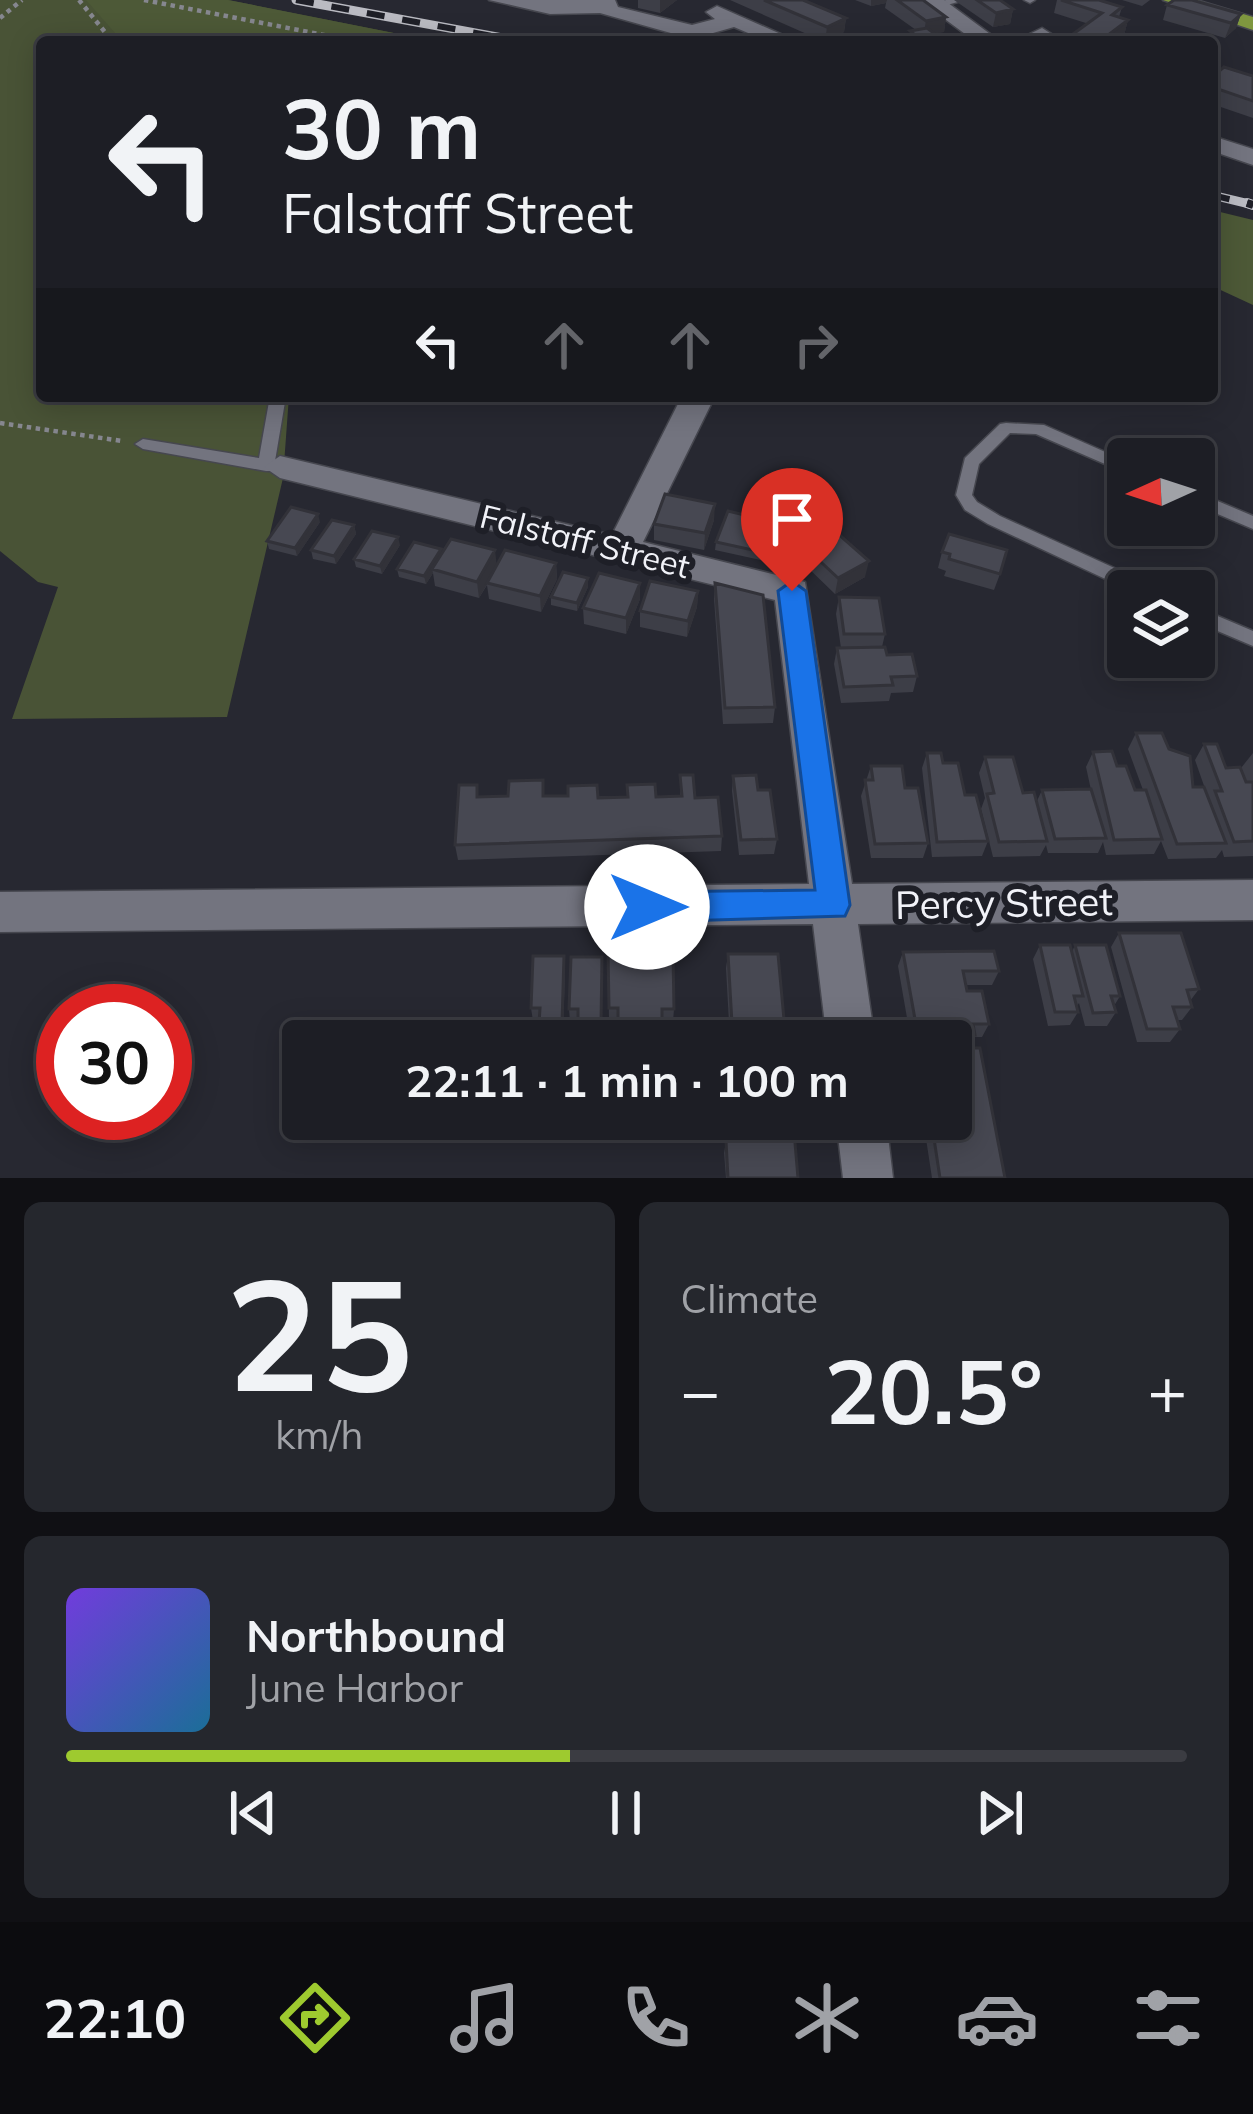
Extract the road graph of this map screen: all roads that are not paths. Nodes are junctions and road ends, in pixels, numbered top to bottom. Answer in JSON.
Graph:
{"nodes":[{"id":1,"x":500,"y":0,"type":"edge"},
{"id":2,"x":1174,"y":0,"type":"edge"},
{"id":3,"x":941,"y":2,"type":"edge"},
{"id":4,"x":604,"y":3,"type":"edge"},
{"id":5,"x":1253,"y":24,"type":"edge"},
{"id":6,"x":774,"y":36,"type":"edge"},
{"id":7,"x":983,"y":36,"type":"edge"},
{"id":8,"x":1218,"y":145,"type":"edge"},
{"id":9,"x":1253,"y":158,"type":"edge"},
{"id":10,"x":278,"y":402,"type":"edge"},
{"id":11,"x":694,"y":402,"type":"edge"},
{"id":12,"x":143,"y":444,"type":"road end"},
{"id":13,"x":1107,"y":459,"type":"edge"},
{"id":14,"x":273,"y":466,"type":"junction"},
{"id":15,"x":1215,"y":506,"type":"edge"},
{"id":16,"x":1253,"y":523,"type":"edge"},
{"id":17,"x":622,"y":550,"type":"junction"},
{"id":18,"x":1107,"y":572,"type":"edge"},
{"id":19,"x":1215,"y":623,"type":"edge"},
{"id":20,"x":1253,"y":640,"type":"edge"},
{"id":21,"x":1253,"y":901,"type":"edge"},
{"id":22,"x":833,"y":905,"type":"junction"},
{"id":23,"x":0,"y":912,"type":"edge"},
{"id":24,"x":848,"y":1020,"type":"edge"},
{"id":25,"x":863,"y":1140,"type":"edge"},
{"id":26,"x":868,"y":1178,"type":"edge"}],
"edges":[{"from":1,"to":4,"type":"street"},
{"from":2,"to":5,"type":"main road"},
{"from":3,"to":7,"type":"street"},
{"from":4,"to":6,"type":"street"},
{"from":8,"to":9,"type":"street"},
{"from":10,"to":14,"type":"lane"},
{"from":11,"to":17,"type":"street"},
{"from":12,"to":14,"type":"lane"},
{"from":13,"to":18,"type":"lane"},
{"from":14,"to":17,"type":"street","name":"Falstaff Street"},
{"from":15,"to":16,"type":"lane"},
{"from":17,"to":22,"type":"street","name":"Falstaff Street"},
{"from":19,"to":20,"type":"lane"},
{"from":21,"to":22,"type":"street","name":"Percy Street"},
{"from":22,"to":23,"type":"street","name":"Percy Street"},
{"from":22,"to":24,"type":"street"},
{"from":25,"to":26,"type":"street"}]}
